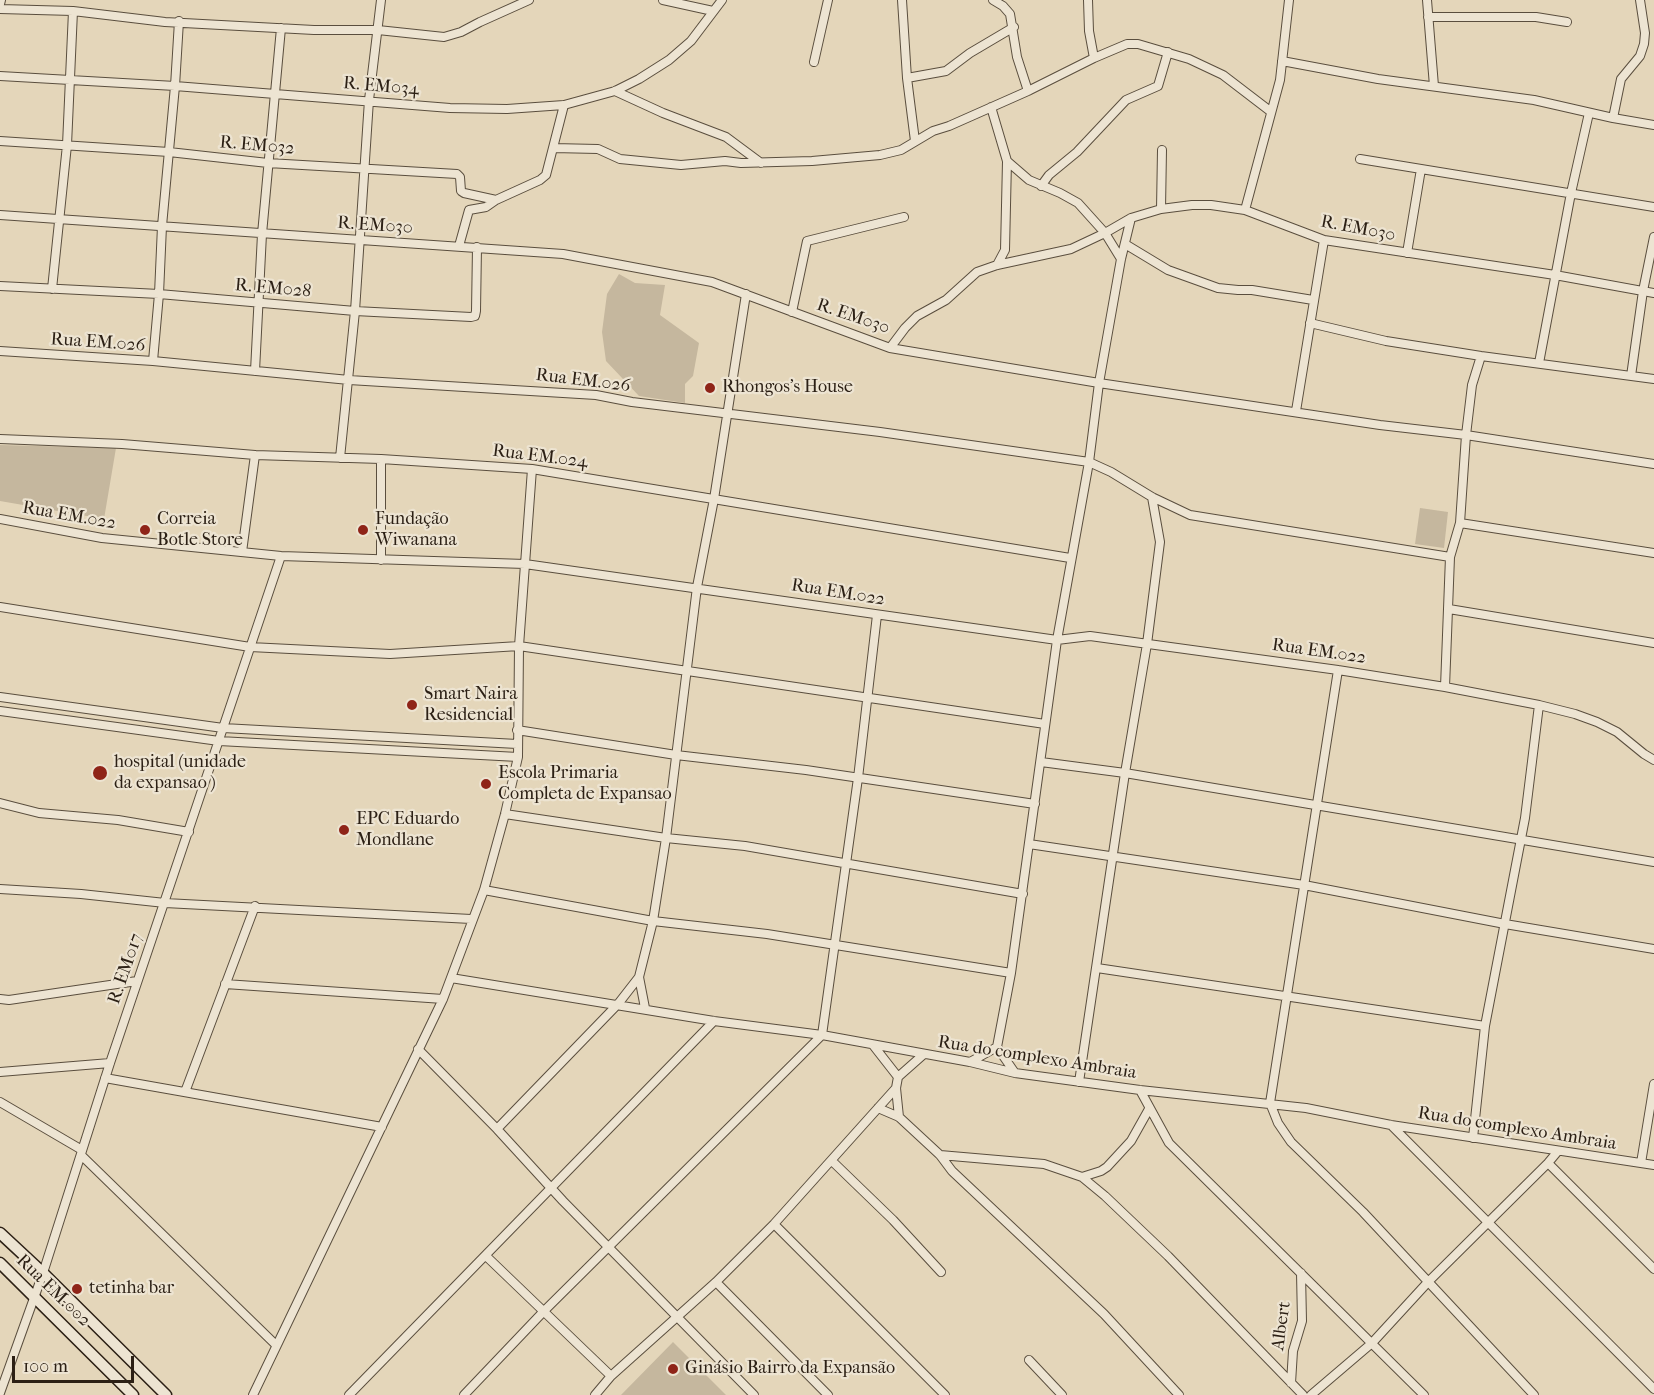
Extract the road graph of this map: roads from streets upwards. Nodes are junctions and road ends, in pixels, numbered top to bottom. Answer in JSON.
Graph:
{"nodes":[{"id":1,"x":381,"y":0,"type":"edge"},
{"id":2,"x":529,"y":0,"type":"edge"},
{"id":3,"x":663,"y":0,"type":"edge"},
{"id":4,"x":722,"y":0,"type":"edge"},
{"id":5,"x":828,"y":0,"type":"edge"},
{"id":6,"x":902,"y":0,"type":"edge"},
{"id":7,"x":993,"y":0,"type":"edge"},
{"id":8,"x":1088,"y":0,"type":"edge"},
{"id":9,"x":1288,"y":0,"type":"edge"},
{"id":10,"x":1427,"y":0,"type":"edge"},
{"id":11,"x":1640,"y":0,"type":"edge"},
{"id":12,"x":0,"y":9,"type":"edge"},
{"id":13,"x":73,"y":11,"type":"junction"},
{"id":14,"x":713,"y":11,"type":"junction"},
{"id":15,"x":1428,"y":17,"type":"junction"},
{"id":16,"x":179,"y":21,"type":"junction"},
{"id":17,"x":1567,"y":22,"type":"dead end"},
{"id":18,"x":1014,"y":27,"type":"junction"},
{"id":19,"x":280,"y":28,"type":"junction"},
{"id":20,"x":378,"y":30,"type":"junction"},
{"id":21,"x":1168,"y":52,"type":"junction"},
{"id":22,"x":1094,"y":58,"type":"junction"},
{"id":23,"x":1282,"y":61,"type":"junction"},
{"id":24,"x":814,"y":62,"type":"dead end"},
{"id":25,"x":0,"y":76,"type":"edge"},
{"id":26,"x":907,"y":78,"type":"junction"},
{"id":27,"x":71,"y":80,"type":"junction"},
{"id":28,"x":175,"y":86,"type":"junction"},
{"id":29,"x":1434,"y":86,"type":"junction"},
{"id":30,"x":615,"y":91,"type":"junction"},
{"id":31,"x":1028,"y":91,"type":"junction"},
{"id":32,"x":275,"y":94,"type":"junction"},
{"id":33,"x":369,"y":100,"type":"junction"},
{"id":34,"x":564,"y":105,"type":"junction"},
{"id":35,"x":991,"y":107,"type":"junction"},
{"id":36,"x":1270,"y":111,"type":"junction"},
{"id":37,"x":1589,"y":113,"type":"junction"},
{"id":38,"x":1613,"y":118,"type":"junction"},
{"id":39,"x":1654,"y":125,"type":"edge"},
{"id":40,"x":0,"y":141,"type":"edge"},
{"id":41,"x":915,"y":141,"type":"junction"},
{"id":42,"x":67,"y":145,"type":"junction"},
{"id":43,"x":553,"y":148,"type":"junction"},
{"id":44,"x":744,"y":150,"type":"junction"},
{"id":45,"x":1162,"y":150,"type":"dead end"},
{"id":46,"x":169,"y":152,"type":"junction"},
{"id":47,"x":1360,"y":159,"type":"dead end"},
{"id":48,"x":1007,"y":161,"type":"junction"},
{"id":49,"x":268,"y":163,"type":"junction"},
{"id":50,"x":741,"y":163,"type":"junction"},
{"id":51,"x":761,"y":163,"type":"junction"},
{"id":52,"x":1421,"y":169,"type":"junction"},
{"id":53,"x":364,"y":170,"type":"junction"},
{"id":54,"x":1041,"y":186,"type":"junction"},
{"id":55,"x":1571,"y":193,"type":"junction"},
{"id":56,"x":495,"y":200,"type":"junction"},
{"id":57,"x":1654,"y":207,"type":"edge"},
{"id":58,"x":1161,"y":210,"type":"junction"},
{"id":59,"x":1245,"y":210,"type":"junction"},
{"id":60,"x":0,"y":215,"type":"edge"},
{"id":61,"x":904,"y":217,"type":"dead end"},
{"id":62,"x":1131,"y":218,"type":"junction"},
{"id":63,"x":59,"y":219,"type":"junction"},
{"id":64,"x":162,"y":226,"type":"junction"},
{"id":65,"x":1105,"y":233,"type":"junction"},
{"id":66,"x":262,"y":234,"type":"junction"},
{"id":67,"x":1654,"y":237,"type":"edge"},
{"id":68,"x":360,"y":240,"type":"junction"},
{"id":69,"x":1324,"y":240,"type":"junction"},
{"id":70,"x":1125,"y":244,"type":"junction"},
{"id":71,"x":459,"y":246,"type":"junction"},
{"id":72,"x":477,"y":247,"type":"junction"},
{"id":73,"x":1407,"y":253,"type":"junction"},
{"id":74,"x":1121,"y":258,"type":"junction"},
{"id":75,"x":997,"y":265,"type":"junction"},
{"id":76,"x":1555,"y":275,"type":"junction"},
{"id":77,"x":0,"y":286,"type":"edge"},
{"id":78,"x":52,"y":289,"type":"junction"},
{"id":79,"x":1643,"y":291,"type":"junction"},
{"id":80,"x":1654,"y":293,"type":"edge"},
{"id":81,"x":159,"y":294,"type":"junction"},
{"id":82,"x":746,"y":294,"type":"junction"},
{"id":83,"x":1313,"y":300,"type":"junction"},
{"id":84,"x":257,"y":303,"type":"junction"},
{"id":85,"x":355,"y":311,"type":"junction"},
{"id":86,"x":792,"y":312,"type":"junction"},
{"id":87,"x":1310,"y":323,"type":"junction"},
{"id":88,"x":890,"y":348,"type":"junction"},
{"id":89,"x":0,"y":351,"type":"edge"},
{"id":90,"x":1480,"y":356,"type":"junction"},
{"id":91,"x":153,"y":362,"type":"junction"},
{"id":92,"x":1539,"y":363,"type":"junction"},
{"id":93,"x":255,"y":371,"type":"junction"},
{"id":94,"x":1631,"y":376,"type":"junction"},
{"id":95,"x":1654,"y":379,"type":"edge"},
{"id":96,"x":349,"y":380,"type":"junction"},
{"id":97,"x":1099,"y":383,"type":"junction"},
{"id":98,"x":1296,"y":411,"type":"junction"},
{"id":99,"x":728,"y":412,"type":"junction"},
{"id":100,"x":1466,"y":435,"type":"junction"},
{"id":101,"x":0,"y":439,"type":"edge"},
{"id":102,"x":255,"y":455,"type":"junction"},
{"id":103,"x":340,"y":458,"type":"junction"},
{"id":104,"x":381,"y":459,"type":"junction"},
{"id":105,"x":1089,"y":462,"type":"junction"},
{"id":106,"x":1654,"y":464,"type":"edge"},
{"id":107,"x":532,"y":469,"type":"junction"},
{"id":108,"x":1152,"y":497,"type":"junction"},
{"id":109,"x":714,"y":499,"type":"junction"},
{"id":110,"x":0,"y":519,"type":"edge"},
{"id":111,"x":1460,"y":523,"type":"junction"},
{"id":112,"x":242,"y":552,"type":"junction"},
{"id":113,"x":1654,"y":553,"type":"edge"},
{"id":114,"x":281,"y":556,"type":"junction"},
{"id":115,"x":1450,"y":557,"type":"junction"},
{"id":116,"x":1071,"y":558,"type":"junction"},
{"id":117,"x":381,"y":560,"type":"junction"},
{"id":118,"x":525,"y":564,"type":"junction"},
{"id":119,"x":698,"y":588,"type":"junction"},
{"id":120,"x":0,"y":607,"type":"edge"},
{"id":121,"x":1449,"y":609,"type":"junction"},
{"id":122,"x":877,"y":615,"type":"junction"},
{"id":123,"x":1057,"y":640,"type":"junction"},
{"id":124,"x":1654,"y":643,"type":"edge"},
{"id":125,"x":1147,"y":644,"type":"junction"},
{"id":126,"x":519,"y":646,"type":"junction"},
{"id":127,"x":250,"y":647,"type":"junction"},
{"id":128,"x":1338,"y":670,"type":"junction"},
{"id":129,"x":686,"y":672,"type":"junction"},
{"id":130,"x":1444,"y":687,"type":"junction"},
{"id":131,"x":0,"y":696,"type":"edge"},
{"id":132,"x":866,"y":698,"type":"junction"},
{"id":133,"x":1539,"y":705,"type":"junction"},
{"id":134,"x":0,"y":711,"type":"edge"},
{"id":135,"x":1045,"y":724,"type":"junction"},
{"id":136,"x":223,"y":728,"type":"junction"},
{"id":137,"x":517,"y":730,"type":"junction"},
{"id":138,"x":219,"y":741,"type":"junction"},
{"id":139,"x":517,"y":744,"type":"junction"},
{"id":140,"x":676,"y":754,"type":"junction"},
{"id":141,"x":518,"y":757,"type":"junction"},
{"id":142,"x":1654,"y":760,"type":"edge"},
{"id":143,"x":1041,"y":762,"type":"junction"},
{"id":144,"x":1125,"y":773,"type":"junction"},
{"id":145,"x":858,"y":778,"type":"junction"},
{"id":146,"x":0,"y":802,"type":"edge"},
{"id":147,"x":1035,"y":804,"type":"junction"},
{"id":148,"x":1316,"y":805,"type":"junction"},
{"id":149,"x":505,"y":814,"type":"junction"},
{"id":150,"x":189,"y":832,"type":"junction"},
{"id":151,"x":666,"y":838,"type":"junction"},
{"id":152,"x":1521,"y":839,"type":"junction"},
{"id":153,"x":1029,"y":844,"type":"junction"},
{"id":154,"x":1113,"y":857,"type":"junction"},
{"id":155,"x":845,"y":862,"type":"junction"},
{"id":156,"x":1654,"y":862,"type":"edge"},
{"id":157,"x":1304,"y":885,"type":"junction"},
{"id":158,"x":0,"y":889,"type":"edge"},
{"id":159,"x":484,"y":890,"type":"junction"},
{"id":160,"x":1023,"y":894,"type":"junction"},
{"id":161,"x":165,"y":903,"type":"junction"},
{"id":162,"x":255,"y":906,"type":"junction"},
{"id":163,"x":471,"y":919,"type":"junction"},
{"id":164,"x":653,"y":921,"type":"junction"},
{"id":165,"x":1505,"y":924,"type":"junction"},
{"id":166,"x":835,"y":945,"type":"junction"},
{"id":167,"x":1654,"y":949,"type":"edge"},
{"id":168,"x":1097,"y":968,"type":"junction"},
{"id":169,"x":1011,"y":973,"type":"junction"},
{"id":170,"x":639,"y":977,"type":"junction"},
{"id":171,"x":451,"y":978,"type":"junction"},
{"id":172,"x":138,"y":981,"type":"junction"},
{"id":173,"x":225,"y":984,"type":"junction"},
{"id":174,"x":1287,"y":996,"type":"junction"},
{"id":175,"x":0,"y":999,"type":"edge"},
{"id":176,"x":443,"y":999,"type":"junction"},
{"id":177,"x":618,"y":1004,"type":"junction"},
{"id":178,"x":645,"y":1008,"type":"junction"},
{"id":179,"x":714,"y":1021,"type":"junction"},
{"id":180,"x":1485,"y":1026,"type":"junction"},
{"id":181,"x":822,"y":1035,"type":"junction"},
{"id":182,"x":872,"y":1045,"type":"junction"},
{"id":183,"x":997,"y":1047,"type":"junction"},
{"id":184,"x":418,"y":1049,"type":"junction"},
{"id":185,"x":924,"y":1054,"type":"junction"},
{"id":186,"x":970,"y":1062,"type":"junction"},
{"id":187,"x":110,"y":1063,"type":"junction"},
{"id":188,"x":0,"y":1072,"type":"edge"},
{"id":189,"x":1015,"y":1073,"type":"junction"},
{"id":190,"x":898,"y":1077,"type":"junction"},
{"id":191,"x":105,"y":1078,"type":"junction"},
{"id":192,"x":1079,"y":1082,"type":"junction"},
{"id":193,"x":1654,"y":1084,"type":"edge"},
{"id":194,"x":896,"y":1088,"type":"junction"},
{"id":195,"x":1140,"y":1090,"type":"junction"},
{"id":196,"x":185,"y":1092,"type":"junction"},
{"id":197,"x":0,"y":1102,"type":"edge"},
{"id":198,"x":1270,"y":1103,"type":"junction"},
{"id":199,"x":878,"y":1108,"type":"junction"},
{"id":200,"x":1149,"y":1109,"type":"junction"},
{"id":201,"x":899,"y":1117,"type":"junction"},
{"id":202,"x":1391,"y":1125,"type":"junction"},
{"id":203,"x":382,"y":1127,"type":"junction"},
{"id":204,"x":497,"y":1129,"type":"junction"},
{"id":205,"x":1473,"y":1138,"type":"junction"},
{"id":206,"x":1558,"y":1151,"type":"junction"},
{"id":207,"x":82,"y":1152,"type":"junction"},
{"id":208,"x":939,"y":1155,"type":"junction"},
{"id":209,"x":832,"y":1161,"type":"junction"},
{"id":210,"x":1548,"y":1163,"type":"junction"},
{"id":211,"x":1641,"y":1163,"type":"junction"},
{"id":212,"x":1654,"y":1166,"type":"edge"},
{"id":213,"x":1082,"y":1177,"type":"junction"},
{"id":214,"x":550,"y":1188,"type":"junction"},
{"id":215,"x":1489,"y":1223,"type":"junction"},
{"id":216,"x":774,"y":1224,"type":"junction"},
{"id":217,"x":0,"y":1233,"type":"edge"},
{"id":218,"x":609,"y":1248,"type":"junction"},
{"id":219,"x":486,"y":1256,"type":"junction"},
{"id":220,"x":0,"y":1263,"type":"edge"},
{"id":221,"x":1654,"y":1269,"type":"edge"},
{"id":222,"x":941,"y":1272,"type":"dead end"},
{"id":223,"x":43,"y":1273,"type":"junction"},
{"id":224,"x":1301,"y":1273,"type":"junction"},
{"id":225,"x":716,"y":1282,"type":"junction"},
{"id":226,"x":1428,"y":1282,"type":"junction"},
{"id":227,"x":35,"y":1296,"type":"junction"},
{"id":228,"x":544,"y":1311,"type":"junction"},
{"id":229,"x":676,"y":1316,"type":"junction"},
{"id":230,"x":1372,"y":1343,"type":"junction"},
{"id":231,"x":276,"y":1345,"type":"junction"},
{"id":232,"x":1029,"y":1360,"type":"dead end"},
{"id":233,"x":611,"y":1376,"type":"junction"},
{"id":234,"x":1291,"y":1383,"type":"junction"},
{"id":235,"x":1654,"y":1389,"type":"edge"},
{"id":236,"x":0,"y":1393,"type":"edge"},
{"id":237,"x":133,"y":1395,"type":"edge"},
{"id":238,"x":166,"y":1395,"type":"edge"},
{"id":239,"x":253,"y":1395,"type":"edge"},
{"id":240,"x":349,"y":1395,"type":"edge"},
{"id":241,"x":464,"y":1395,"type":"edge"},
{"id":242,"x":595,"y":1395,"type":"edge"},
{"id":243,"x":754,"y":1395,"type":"edge"},
{"id":244,"x":828,"y":1395,"type":"edge"},
{"id":245,"x":945,"y":1395,"type":"edge"},
{"id":246,"x":1062,"y":1395,"type":"edge"},
{"id":247,"x":1179,"y":1395,"type":"edge"},
{"id":248,"x":1303,"y":1395,"type":"edge"},
{"id":249,"x":1311,"y":1395,"type":"edge"},
{"id":250,"x":1424,"y":1395,"type":"edge"},
{"id":251,"x":1534,"y":1395,"type":"edge"}],
"edges":[{"from":1,"to":20,"type":"street"},
{"from":2,"to":20,"type":"street"},
{"from":3,"to":14,"type":"street"},
{"from":4,"to":14,"type":"street","name":"R. EM034"},
{"from":5,"to":24,"type":"street"},
{"from":6,"to":26,"type":"street"},
{"from":7,"to":18,"type":"street"},
{"from":8,"to":22,"type":"street"},
{"from":9,"to":23,"type":"street"},
{"from":10,"to":15,"type":"street"},
{"from":11,"to":38,"type":"street"},
{"from":12,"to":13,"type":"street"},
{"from":13,"to":16,"type":"street"},
{"from":13,"to":27,"type":"street"},
{"from":14,"to":30,"type":"street","name":"R. EM034"},
{"from":15,"to":17,"type":"street"},
{"from":15,"to":29,"type":"street"},
{"from":16,"to":19,"type":"street"},
{"from":16,"to":28,"type":"street"},
{"from":18,"to":26,"type":"street"},
{"from":18,"to":31,"type":"street"},
{"from":19,"to":20,"type":"street"},
{"from":19,"to":32,"type":"street"},
{"from":20,"to":33,"type":"street"},
{"from":21,"to":22,"type":"street"},
{"from":21,"to":36,"type":"street"},
{"from":21,"to":54,"type":"street"},
{"from":22,"to":31,"type":"street"},
{"from":23,"to":29,"type":"street"},
{"from":23,"to":36,"type":"street"},
{"from":25,"to":27,"type":"street","name":"R. EM034"},
{"from":26,"to":41,"type":"street"},
{"from":27,"to":28,"type":"street","name":"R. EM034"},
{"from":27,"to":42,"type":"street"},
{"from":28,"to":32,"type":"street","name":"R. EM034"},
{"from":28,"to":46,"type":"street"},
{"from":29,"to":37,"type":"street"},
{"from":30,"to":34,"type":"street","name":"R. EM034"},
{"from":30,"to":44,"type":"street"},
{"from":31,"to":35,"type":"street"},
{"from":32,"to":33,"type":"street","name":"R. EM034"},
{"from":32,"to":49,"type":"street"},
{"from":33,"to":34,"type":"street","name":"R. EM034"},
{"from":33,"to":53,"type":"street"},
{"from":34,"to":43,"type":"street"},
{"from":35,"to":41,"type":"street"},
{"from":35,"to":48,"type":"street"},
{"from":36,"to":59,"type":"street"},
{"from":37,"to":38,"type":"street"},
{"from":37,"to":55,"type":"street"},
{"from":38,"to":39,"type":"street"},
{"from":40,"to":42,"type":"street","name":"R. EM032"},
{"from":41,"to":51,"type":"street"},
{"from":42,"to":46,"type":"street","name":"R. EM032"},
{"from":42,"to":63,"type":"street"},
{"from":43,"to":50,"type":"street"},
{"from":43,"to":56,"type":"street"},
{"from":44,"to":50,"type":"street"},
{"from":44,"to":51,"type":"street"},
{"from":45,"to":58,"type":"street"},
{"from":46,"to":49,"type":"street","name":"R. EM032"},
{"from":46,"to":64,"type":"street"},
{"from":47,"to":52,"type":"street"},
{"from":48,"to":54,"type":"street"},
{"from":48,"to":75,"type":"street"},
{"from":49,"to":53,"type":"street","name":"R. EM032"},
{"from":49,"to":66,"type":"street"},
{"from":50,"to":51,"type":"street"},
{"from":52,"to":55,"type":"street"},
{"from":52,"to":73,"type":"street"},
{"from":53,"to":56,"type":"street","name":"R. EM032"},
{"from":53,"to":68,"type":"street"},
{"from":54,"to":65,"type":"street"},
{"from":55,"to":57,"type":"street"},
{"from":55,"to":76,"type":"street"},
{"from":56,"to":71,"type":"street"},
{"from":58,"to":59,"type":"street","name":"R. EM030"},
{"from":58,"to":62,"type":"street","name":"R. EM030"},
{"from":59,"to":69,"type":"street","name":"R. EM030"},
{"from":60,"to":63,"type":"street","name":"R. EM030"},
{"from":61,"to":86,"type":"street"},
{"from":62,"to":65,"type":"street","name":"R. EM030"},
{"from":62,"to":70,"type":"street"},
{"from":63,"to":64,"type":"street","name":"R. EM030"},
{"from":63,"to":78,"type":"street"},
{"from":64,"to":66,"type":"street","name":"R. EM030"},
{"from":64,"to":81,"type":"street"},
{"from":65,"to":74,"type":"street"},
{"from":65,"to":75,"type":"street","name":"R. EM030"},
{"from":66,"to":68,"type":"street","name":"R. EM030"},
{"from":66,"to":84,"type":"street"},
{"from":67,"to":79,"type":"street"},
{"from":68,"to":71,"type":"street","name":"R. EM030"},
{"from":68,"to":85,"type":"street"},
{"from":69,"to":73,"type":"street","name":"R. EM030"},
{"from":69,"to":83,"type":"street"},
{"from":70,"to":74,"type":"street"},
{"from":70,"to":83,"type":"street"},
{"from":71,"to":72,"type":"street","name":"R. EM030"},
{"from":72,"to":82,"type":"street","name":"R. EM030"},
{"from":72,"to":85,"type":"street","name":"R. EM028"},
{"from":73,"to":76,"type":"street","name":"R. EM030"},
{"from":74,"to":97,"type":"street"},
{"from":75,"to":88,"type":"street","name":"R. EM030"},
{"from":76,"to":79,"type":"street","name":"R. EM030"},
{"from":76,"to":92,"type":"street"},
{"from":77,"to":78,"type":"street","name":"R. EM028"},
{"from":78,"to":81,"type":"street","name":"R. EM028"},
{"from":79,"to":80,"type":"street","name":"R. EM030"},
{"from":79,"to":94,"type":"street"},
{"from":81,"to":84,"type":"street","name":"R. EM028"},
{"from":81,"to":91,"type":"street"},
{"from":82,"to":86,"type":"street","name":"R. EM030"},
{"from":82,"to":99,"type":"street"},
{"from":83,"to":87,"type":"street"},
{"from":84,"to":85,"type":"street","name":"R. EM028"},
{"from":84,"to":93,"type":"street"},
{"from":85,"to":96,"type":"street"},
{"from":86,"to":88,"type":"street","name":"R. EM030"},
{"from":87,"to":90,"type":"street"},
{"from":87,"to":98,"type":"street"},
{"from":88,"to":97,"type":"street"},
{"from":89,"to":91,"type":"street","name":"Rua EM.026"},
{"from":90,"to":92,"type":"street"},
{"from":90,"to":100,"type":"street"},
{"from":91,"to":93,"type":"street","name":"Rua EM.026"},
{"from":92,"to":94,"type":"street"},
{"from":93,"to":96,"type":"street","name":"Rua EM.026"},
{"from":94,"to":95,"type":"street"},
{"from":96,"to":99,"type":"street","name":"Rua EM.026"},
{"from":96,"to":103,"type":"street"},
{"from":97,"to":98,"type":"street"},
{"from":97,"to":105,"type":"street"},
{"from":98,"to":100,"type":"street"},
{"from":99,"to":105,"type":"street","name":"Rua EM.026"},
{"from":99,"to":109,"type":"street"},
{"from":100,"to":106,"type":"street"},
{"from":100,"to":111,"type":"street"},
{"from":101,"to":102,"type":"street","name":"Rua EM.024"},
{"from":102,"to":103,"type":"street","name":"Rua EM.024"},
{"from":102,"to":112,"type":"street"},
{"from":103,"to":104,"type":"street","name":"Rua EM.024"},
{"from":104,"to":107,"type":"street","name":"Rua EM.024"},
{"from":104,"to":117,"type":"street"},
{"from":105,"to":108,"type":"street","name":"Rua EM.026"},
{"from":105,"to":116,"type":"street"},
{"from":107,"to":109,"type":"street","name":"Rua EM.024"},
{"from":107,"to":118,"type":"street"},
{"from":108,"to":115,"type":"street","name":"Rua EM.026"},
{"from":108,"to":125,"type":"street"},
{"from":109,"to":116,"type":"street","name":"Rua EM.024"},
{"from":109,"to":119,"type":"street"},
{"from":110,"to":112,"type":"street","name":"Rua EM.022"},
{"from":111,"to":113,"type":"street"},
{"from":111,"to":115,"type":"street"},
{"from":112,"to":114,"type":"street","name":"Rua EM.022"},
{"from":114,"to":117,"type":"street","name":"Rua EM.022"},
{"from":114,"to":127,"type":"street","name":"R. EM017"},
{"from":115,"to":121,"type":"street"},
{"from":116,"to":123,"type":"street"},
{"from":117,"to":118,"type":"street","name":"Rua EM.022"},
{"from":118,"to":119,"type":"street","name":"Rua EM.022"},
{"from":118,"to":126,"type":"street"},
{"from":119,"to":122,"type":"street","name":"Rua EM.022"},
{"from":119,"to":129,"type":"street"},
{"from":120,"to":127,"type":"street"},
{"from":121,"to":124,"type":"street"},
{"from":121,"to":130,"type":"street"},
{"from":122,"to":123,"type":"street","name":"Rua EM.022"},
{"from":122,"to":132,"type":"street"},
{"from":123,"to":125,"type":"street","name":"Rua EM.022"},
{"from":123,"to":135,"type":"street"},
{"from":125,"to":128,"type":"street","name":"Rua EM.022"},
{"from":125,"to":144,"type":"street"},
{"from":126,"to":127,"type":"street"},
{"from":126,"to":129,"type":"street"},
{"from":126,"to":137,"type":"street"},
{"from":127,"to":136,"type":"street","name":"R. EM017"},
{"from":128,"to":130,"type":"street","name":"Rua EM.022"},
{"from":128,"to":148,"type":"street"},
{"from":129,"to":132,"type":"street"},
{"from":129,"to":140,"type":"street"},
{"from":130,"to":133,"type":"street","name":"Rua EM.022"},
{"from":131,"to":136,"type":"street"},
{"from":132,"to":135,"type":"street"},
{"from":132,"to":145,"type":"street"},
{"from":133,"to":142,"type":"street","name":"Rua EM.022"},
{"from":133,"to":152,"type":"street"},
{"from":134,"to":138,"type":"street"},
{"from":135,"to":143,"type":"street"},
{"from":136,"to":138,"type":"street","name":"R. EM017"},
{"from":136,"to":139,"type":"street"},
{"from":137,"to":139,"type":"street"},
{"from":137,"to":140,"type":"street"},
{"from":138,"to":141,"type":"street"},
{"from":138,"to":150,"type":"street","name":"R. EM017"},
{"from":139,"to":141,"type":"street"},
{"from":140,"to":145,"type":"street"},
{"from":140,"to":151,"type":"street"},
{"from":141,"to":149,"type":"street"},
{"from":143,"to":144,"type":"street"},
{"from":143,"to":147,"type":"street"},
{"from":144,"to":148,"type":"street"},
{"from":144,"to":154,"type":"street"},
{"from":145,"to":147,"type":"street"},
{"from":145,"to":155,"type":"street"},
{"from":146,"to":150,"type":"street"},
{"from":147,"to":153,"type":"street"},
{"from":148,"to":152,"type":"street"},
{"from":148,"to":157,"type":"street"},
{"from":149,"to":151,"type":"street"},
{"from":149,"to":159,"type":"street"},
{"from":150,"to":161,"type":"street","name":"R. EM017"},
{"from":151,"to":155,"type":"street"},
{"from":151,"to":164,"type":"street"},
{"from":152,"to":156,"type":"street"},
{"from":152,"to":165,"type":"street"},
{"from":153,"to":154,"type":"street"},
{"from":153,"to":160,"type":"street"},
{"from":154,"to":157,"type":"street"},
{"from":154,"to":168,"type":"street"},
{"from":155,"to":160,"type":"street"},
{"from":155,"to":166,"type":"street"},
{"from":157,"to":165,"type":"street"},
{"from":157,"to":174,"type":"street"},
{"from":158,"to":161,"type":"street"},
{"from":159,"to":163,"type":"street"},
{"from":159,"to":164,"type":"street"},
{"from":160,"to":169,"type":"street"},
{"from":161,"to":162,"type":"street"},
{"from":161,"to":172,"type":"street","name":"R. EM017"},
{"from":162,"to":163,"type":"street"},
{"from":162,"to":173,"type":"street"},
{"from":163,"to":171,"type":"street"},
{"from":164,"to":166,"type":"street"},
{"from":164,"to":170,"type":"street"},
{"from":165,"to":167,"type":"street"},
{"from":165,"to":180,"type":"street"},
{"from":166,"to":169,"type":"street"},
{"from":166,"to":181,"type":"street"},
{"from":168,"to":174,"type":"street"},
{"from":168,"to":192,"type":"street"},
{"from":169,"to":183,"type":"street"},
{"from":170,"to":177,"type":"street"},
{"from":170,"to":178,"type":"street"},
{"from":171,"to":176,"type":"street"},
{"from":171,"to":177,"type":"street","name":"Rua do complexo Ambraia"},
{"from":172,"to":175,"type":"street"},
{"from":172,"to":187,"type":"street","name":"R. EM017"},
{"from":173,"to":176,"type":"street"},
{"from":173,"to":196,"type":"street"},
{"from":174,"to":180,"type":"street"},
{"from":174,"to":198,"type":"street"},
{"from":176,"to":184,"type":"street"},
{"from":177,"to":178,"type":"street","name":"Rua do complexo Ambraia"},
{"from":177,"to":204,"type":"street"},
{"from":178,"to":179,"type":"street","name":"Rua do complexo Ambraia"},
{"from":179,"to":181,"type":"street","name":"Rua do complexo Ambraia"},
{"from":179,"to":214,"type":"street"},
{"from":180,"to":205,"type":"street"},
{"from":181,"to":182,"type":"street","name":"Rua do complexo Ambraia"},
{"from":181,"to":218,"type":"street"},
{"from":182,"to":185,"type":"street","name":"Rua do complexo Ambraia"},
{"from":182,"to":190,"type":"street"},
{"from":183,"to":186,"type":"street"},
{"from":183,"to":189,"type":"street"},
{"from":184,"to":203,"type":"street"},
{"from":184,"to":204,"type":"street"},
{"from":185,"to":186,"type":"street","name":"Rua do complexo Ambraia"},
{"from":185,"to":190,"type":"street"},
{"from":186,"to":189,"type":"street","name":"Rua do complexo Ambraia"},
{"from":187,"to":188,"type":"street"},
{"from":187,"to":191,"type":"street","name":"R. EM017"},
{"from":189,"to":192,"type":"street","name":"Rua do complexo Ambraia"},
{"from":190,"to":194,"type":"street"},
{"from":191,"to":196,"type":"street"},
{"from":191,"to":207,"type":"street","name":"R. EM017"},
{"from":192,"to":195,"type":"street","name":"Rua do complexo Ambraia"},
{"from":193,"to":211,"type":"street"},
{"from":194,"to":199,"type":"street"},
{"from":194,"to":201,"type":"street"},
{"from":195,"to":198,"type":"street","name":"Rua do complexo Ambraia"},
{"from":195,"to":200,"type":"street"},
{"from":196,"to":203,"type":"street"},
{"from":197,"to":207,"type":"street"},
{"from":198,"to":202,"type":"street","name":"Rua do complexo Ambraia"},
{"from":198,"to":226,"type":"street"},
{"from":199,"to":201,"type":"street"},
{"from":199,"to":209,"type":"street"},
{"from":200,"to":213,"type":"street"},
{"from":200,"to":224,"type":"street"},
{"from":201,"to":208,"type":"street"},
{"from":202,"to":205,"type":"street","name":"Rua do complexo Ambraia"},
{"from":202,"to":215,"type":"street"},
{"from":203,"to":231,"type":"street"},
{"from":204,"to":214,"type":"street"},
{"from":205,"to":206,"type":"street","name":"Rua do complexo Ambraia"},
{"from":206,"to":210,"type":"street"},
{"from":206,"to":211,"type":"street","name":"Rua do complexo Ambraia"},
{"from":207,"to":223,"type":"street","name":"R. EM017"},
{"from":207,"to":231,"type":"street"},
{"from":208,"to":213,"type":"street"},
{"from":208,"to":247,"type":"street"},
{"from":209,"to":216,"type":"street"},
{"from":209,"to":222,"type":"street"},
{"from":210,"to":215,"type":"street"},
{"from":210,"to":221,"type":"street"},
{"from":211,"to":212,"type":"street","name":"Rua do complexo Ambraia"},
{"from":213,"to":234,"type":"street"},
{"from":214,"to":218,"type":"street"},
{"from":214,"to":219,"type":"street"},
{"from":215,"to":226,"type":"street"},
{"from":215,"to":235,"type":"street"},
{"from":216,"to":225,"type":"street"},
{"from":216,"to":245,"type":"street"},
{"from":217,"to":223,"type":"street"},
{"from":218,"to":228,"type":"street"},
{"from":218,"to":229,"type":"street"},
{"from":219,"to":228,"type":"street"},
{"from":219,"to":240,"type":"street"},
{"from":220,"to":227,"type":"street","name":"Rua EM.002"},
{"from":223,"to":227,"type":"street","name":"R. EM017"},
{"from":223,"to":238,"type":"street"},
{"from":224,"to":230,"type":"street"},
{"from":224,"to":234,"type":"street","name":"Albert"},
{"from":225,"to":229,"type":"street"},
{"from":225,"to":244,"type":"street"},
{"from":226,"to":230,"type":"street"},
{"from":226,"to":251,"type":"street"},
{"from":227,"to":236,"type":"street","name":"R. EM017"},
{"from":227,"to":237,"type":"street","name":"Rua EM.002"},
{"from":228,"to":233,"type":"street"},
{"from":228,"to":241,"type":"street"},
{"from":229,"to":233,"type":"street"},
{"from":229,"to":243,"type":"street"},
{"from":230,"to":249,"type":"street"},
{"from":230,"to":250,"type":"street"},
{"from":231,"to":239,"type":"street"},
{"from":232,"to":246,"type":"street"},
{"from":233,"to":242,"type":"street"},
{"from":234,"to":248,"type":"street"}]}
